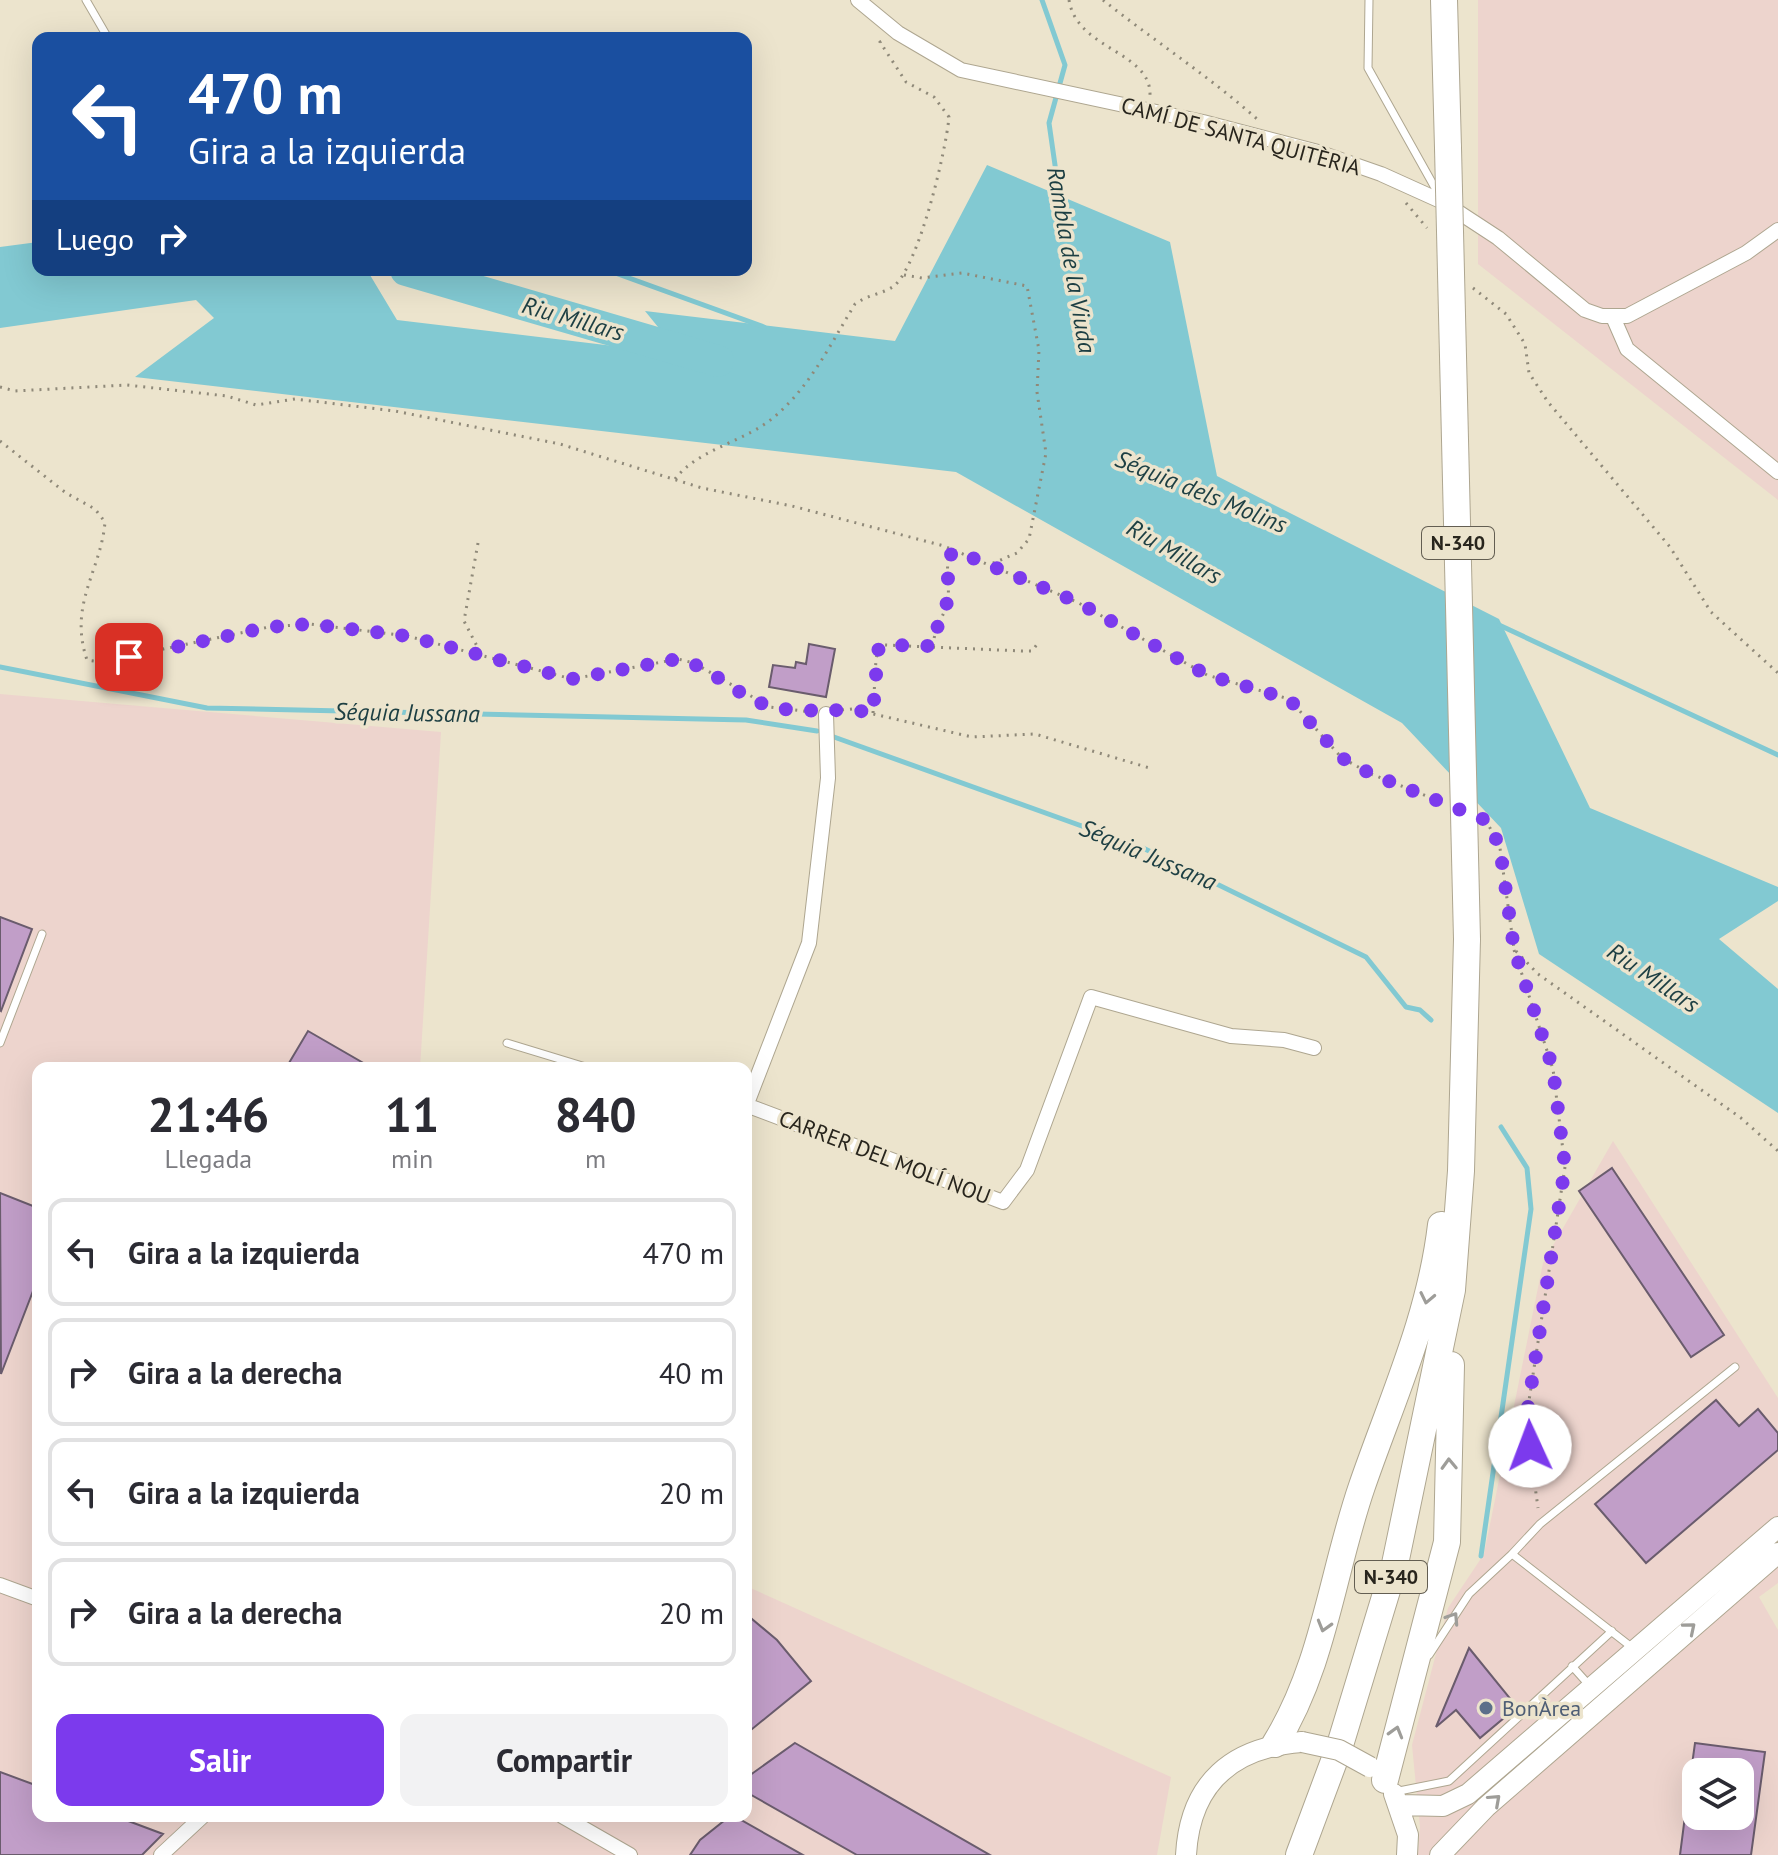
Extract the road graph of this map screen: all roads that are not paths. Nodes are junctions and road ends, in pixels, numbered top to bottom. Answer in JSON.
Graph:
{"nodes":[{"id":1,"x":86,"y":0,"type":"edge"},
{"id":2,"x":858,"y":0,"type":"edge"},
{"id":3,"x":1369,"y":0,"type":"edge"},
{"id":4,"x":1444,"y":0,"type":"edge"},
{"id":5,"x":105,"y":32,"type":"edge"},
{"id":6,"x":1443,"y":202,"type":"junction"},
{"id":7,"x":1778,"y":230,"type":"edge"},
{"id":8,"x":1613,"y":317,"type":"junction"},
{"id":9,"x":1778,"y":472,"type":"edge"},
{"id":10,"x":826,"y":714,"type":"road end"},
{"id":11,"x":42,"y":934,"type":"dead end"},
{"id":12,"x":0,"y":1043,"type":"edge"},
{"id":13,"x":507,"y":1043,"type":"dead end"},
{"id":14,"x":1314,"y":1048,"type":"dead end"},
{"id":15,"x":569,"y":1062,"type":"edge"},
{"id":16,"x":752,"y":1090,"type":"edge"},
{"id":17,"x":752,"y":1107,"type":"edge"},
{"id":18,"x":1461,"y":1171,"type":"junction"},
{"id":19,"x":1452,"y":1290,"type":"junction"},
{"id":20,"x":1735,"y":1367,"type":"dead end"},
{"id":21,"x":1778,"y":1527,"type":"edge"},
{"id":22,"x":1778,"y":1553,"type":"edge"},
{"id":23,"x":1512,"y":1554,"type":"junction"},
{"id":24,"x":0,"y":1585,"type":"edge"},
{"id":25,"x":32,"y":1597,"type":"edge"},
{"id":26,"x":1612,"y":1631,"type":"junction"},
{"id":27,"x":1634,"y":1649,"type":"junction"},
{"id":28,"x":1572,"y":1666,"type":"junction"},
{"id":29,"x":1410,"y":1684,"type":"junction"},
{"id":30,"x":1590,"y":1687,"type":"junction"},
{"id":31,"x":1275,"y":1744,"type":"junction"},
{"id":32,"x":1387,"y":1786,"type":"junction"},
{"id":33,"x":197,"y":1822,"type":"edge"},
{"id":34,"x":572,"y":1822,"type":"edge"},
{"id":35,"x":161,"y":1855,"type":"edge"},
{"id":36,"x":630,"y":1855,"type":"edge"},
{"id":37,"x":1186,"y":1855,"type":"edge"},
{"id":38,"x":1299,"y":1855,"type":"edge"},
{"id":39,"x":1407,"y":1855,"type":"edge"},
{"id":40,"x":1440,"y":1855,"type":"edge"}],
"edges":[{"from":1,"to":5,"type":"lane"},
{"from":2,"to":6,"type":"street","name":"CAMÍ DE SANTA QUITÈRIA"},
{"from":3,"to":6,"type":"lane"},
{"from":4,"to":18,"type":"highway","number":"N-340","bridge":true},
{"from":6,"to":8,"type":"street","name":"CAMÍ DE SANTA QUITÈRIA"},
{"from":7,"to":8,"type":"street"},
{"from":8,"to":9,"type":"street"},
{"from":10,"to":16,"type":"street","name":"CARRER DEL MOLÍ NOU"},
{"from":11,"to":12,"type":"lane"},
{"from":13,"to":15,"type":"lane"},
{"from":14,"to":17,"type":"street","name":"CARRER DEL MOLÍ NOU"},
{"from":18,"to":19,"type":"highway","number":"N-340"},
{"from":18,"to":31,"type":"highway","one_way":true},
{"from":29,"to":19,"type":"highway","one_way":true},
{"from":19,"to":38,"type":"highway","number":"N-340"},
{"from":20,"to":23,"type":"lane"},
{"from":21,"to":27,"type":"main road"},
{"from":40,"to":22,"type":"main road","one_way":true},
{"from":23,"to":26,"type":"lane"},
{"from":29,"to":23,"type":"lane","one_way":true},
{"from":24,"to":25,"type":"street"},
{"from":26,"to":27,"type":"lane"},
{"from":26,"to":28,"type":"lane"},
{"from":27,"to":30,"type":"main road"},
{"from":28,"to":30,"type":"lane"},
{"from":28,"to":32,"type":"lane"},
{"from":32,"to":29,"type":"highway","one_way":true},
{"from":30,"to":32,"type":"main road"},
{"from":31,"to":32,"type":"main road","bridge":true},
{"from":31,"to":37,"type":"main road"},
{"from":32,"to":39,"type":"main road"},
{"from":33,"to":35,"type":"street"},
{"from":34,"to":36,"type":"street"}]}
